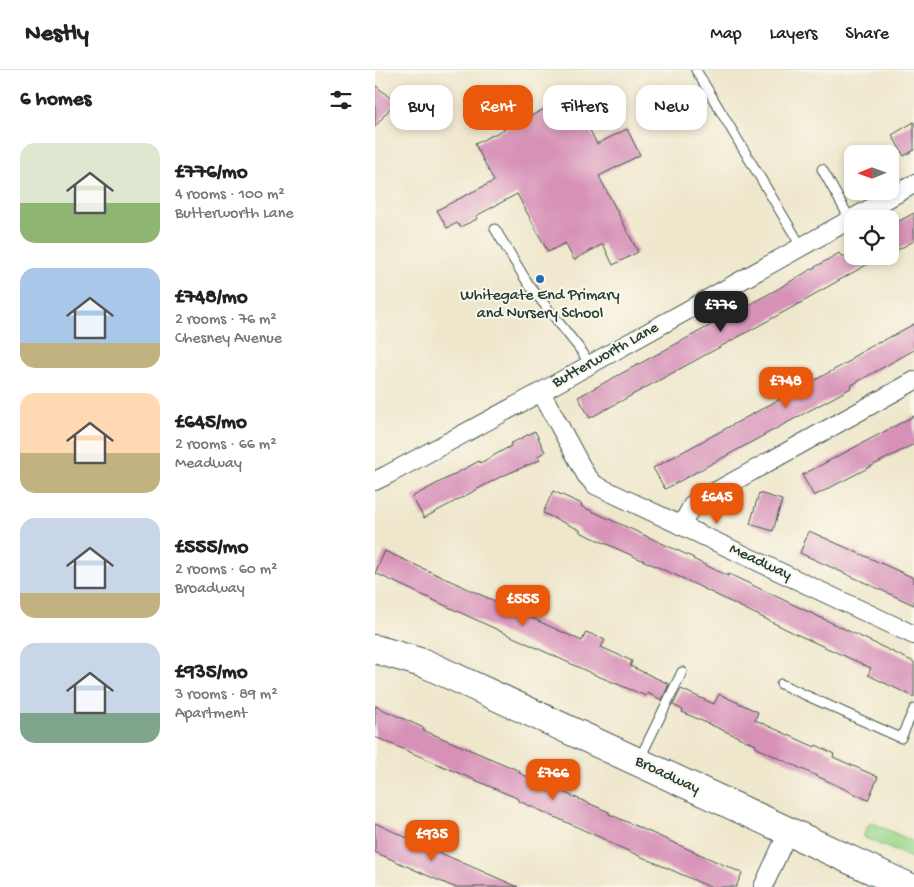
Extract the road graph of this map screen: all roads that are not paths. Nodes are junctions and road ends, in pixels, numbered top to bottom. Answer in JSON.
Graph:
{"nodes":[{"id":1,"x":696,"y":70,"type":"edge"},
{"id":2,"x":822,"y":170,"type":"dead end"},
{"id":3,"x":914,"y":184,"type":"edge"},
{"id":4,"x":845,"y":210,"type":"edge"},
{"id":5,"x":866,"y":210,"type":"edge"},
{"id":6,"x":844,"y":222,"type":"edge"},
{"id":7,"x":495,"y":230,"type":"dead end"},
{"id":8,"x":801,"y":246,"type":"junction"},
{"id":9,"x":589,"y":365,"type":"junction"},
{"id":10,"x":914,"y":381,"type":"edge"},
{"id":11,"x":541,"y":392,"type":"junction"},
{"id":12,"x":375,"y":480,"type":"edge"},
{"id":13,"x":681,"y":526,"type":"junction"},
{"id":14,"x":375,"y":631,"type":"edge"},
{"id":15,"x":914,"y":635,"type":"edge"},
{"id":16,"x":375,"y":649,"type":"edge"},
{"id":17,"x":426,"y":664,"type":"junction"},
{"id":18,"x":682,"y":672,"type":"dead end"},
{"id":19,"x":781,"y":684,"type":"dead end"},
{"id":20,"x":914,"y":709,"type":"edge"},
{"id":21,"x":638,"y":763,"type":"junction"},
{"id":22,"x":788,"y":832,"type":"junction"},
{"id":23,"x":763,"y":887,"type":"edge"},
{"id":24,"x":909,"y":887,"type":"edge"}],
"edges":[{"from":1,"to":8,"type":"lane"},
{"from":2,"to":4,"type":"lane"},
{"from":3,"to":5,"type":"street","name":"Butterworth Lane"},
{"from":6,"to":8,"type":"street","name":"Butterworth Lane"},
{"from":7,"to":9,"type":"lane"},
{"from":8,"to":9,"type":"street","name":"Butterworth Lane"},
{"from":9,"to":11,"type":"street","name":"Butterworth Lane"},
{"from":10,"to":13,"type":"street"},
{"from":11,"to":12,"type":"street","name":"Butterworth Lane"},
{"from":11,"to":13,"type":"street","name":"Meadway"},
{"from":13,"to":15,"type":"street","name":"Meadway"},
{"from":14,"to":17,"type":"highway","name":"Broadway"},
{"from":16,"to":17,"type":"highway","name":"Broadway"},
{"from":17,"to":21,"type":"highway","name":"Broadway"},
{"from":18,"to":21,"type":"lane"},
{"from":19,"to":20,"type":"lane"},
{"from":21,"to":22,"type":"highway","name":"Broadway"},
{"from":22,"to":23,"type":"street"},
{"from":22,"to":24,"type":"highway","name":"Broadway"}]}
